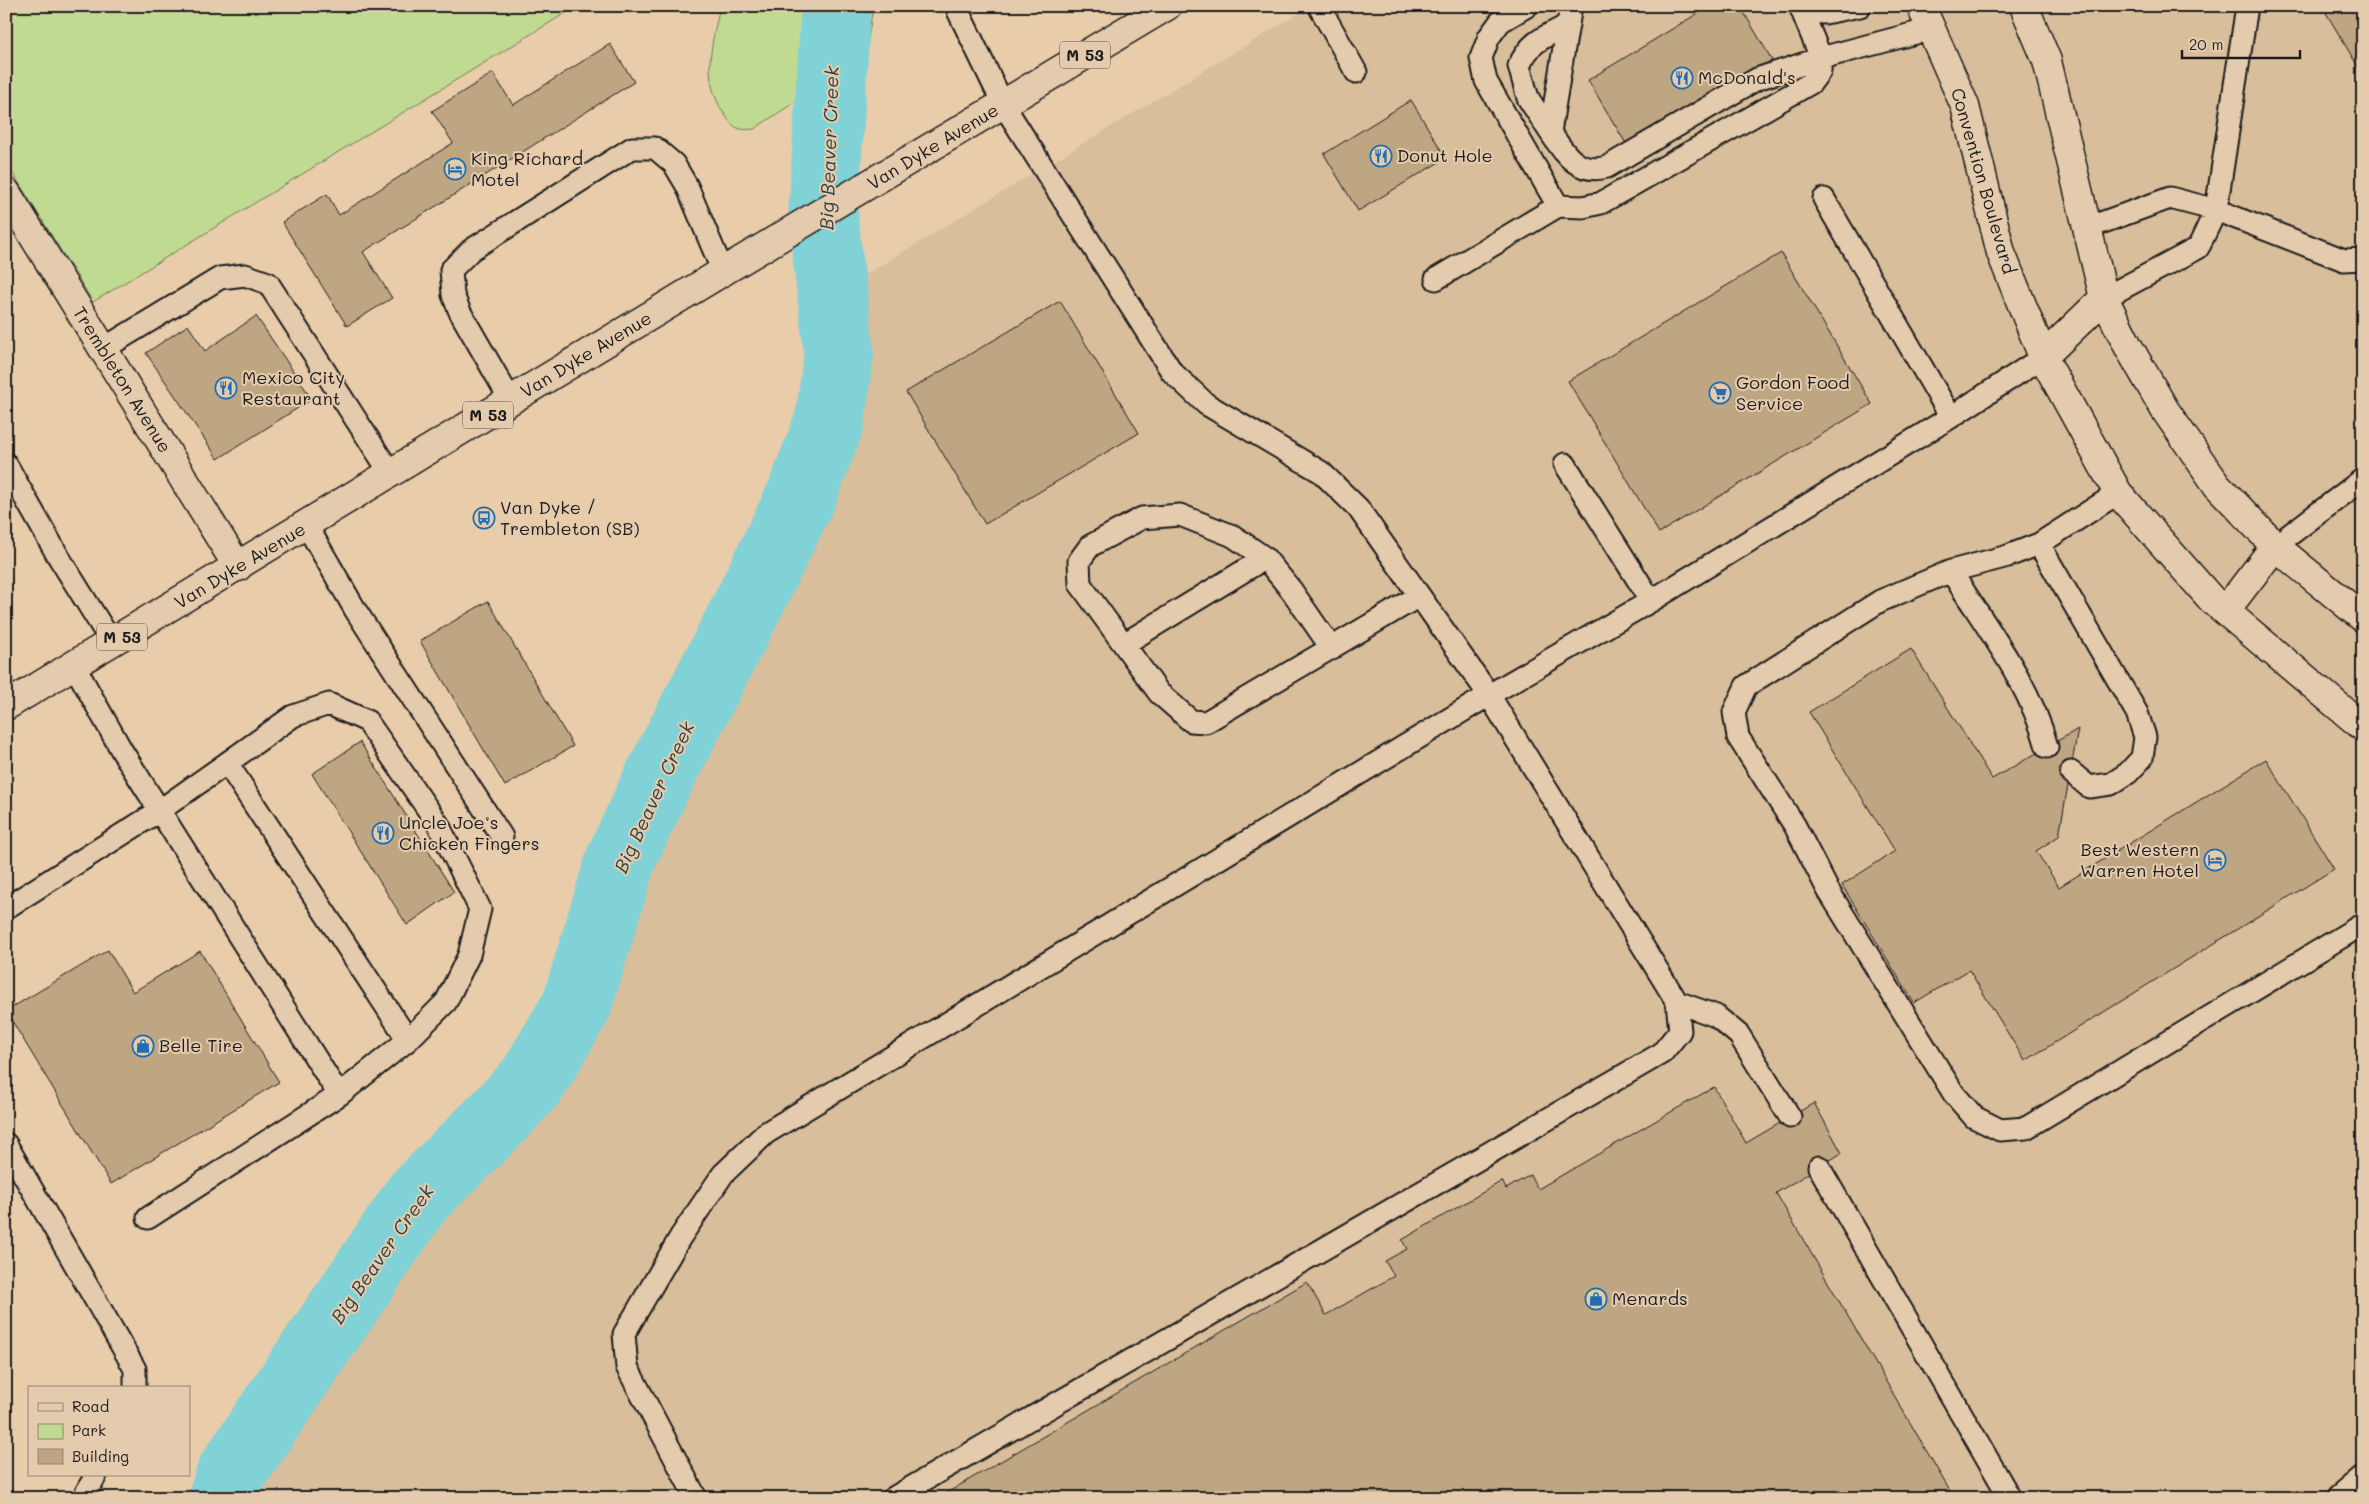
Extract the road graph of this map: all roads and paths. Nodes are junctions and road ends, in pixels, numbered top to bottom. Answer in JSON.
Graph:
{"nodes":[{"id":1,"x":958,"y":6,"type":"edge"},
{"id":2,"x":1167,"y":6,"type":"edge"},
{"id":3,"x":1319,"y":6,"type":"edge"},
{"id":4,"x":1527,"y":6,"type":"edge"},
{"id":5,"x":1860,"y":6,"type":"edge"},
{"id":6,"x":2024,"y":6,"type":"edge"},
{"id":7,"x":2248,"y":6,"type":"edge"},
{"id":8,"x":1802,"y":9,"type":"edge"},
{"id":9,"x":1569,"y":15,"type":"edge"},
{"id":10,"x":1926,"y":18,"type":"edge"},
{"id":11,"x":1821,"y":58,"type":"junction"},
{"id":12,"x":1356,"y":72,"type":"dead end"},
{"id":13,"x":1003,"y":104,"type":"junction"},
{"id":14,"x":1550,"y":132,"type":"junction"},
{"id":15,"x":6,"y":192,"type":"edge"},
{"id":16,"x":1824,"y":199,"type":"dead end"},
{"id":17,"x":1558,"y":206,"type":"junction"},
{"id":18,"x":2216,"y":210,"type":"junction"},
{"id":19,"x":2087,"y":228,"type":"junction"},
{"id":20,"x":2363,"y":259,"type":"edge"},
{"id":21,"x":730,"y":267,"type":"junction"},
{"id":22,"x":1436,"y":279,"type":"dead end"},
{"id":23,"x":2104,"y":298,"type":"junction"},
{"id":24,"x":103,"y":349,"type":"junction"},
{"id":25,"x":2042,"y":357,"type":"junction"},
{"id":26,"x":511,"y":401,"type":"junction"},
{"id":27,"x":1951,"y":416,"type":"junction"},
{"id":28,"x":6,"y":464,"type":"edge"},
{"id":29,"x":1565,"y":464,"type":"dead end"},
{"id":30,"x":391,"y":474,"type":"junction"},
{"id":31,"x":2363,"y":479,"type":"edge"},
{"id":32,"x":2118,"y":494,"type":"junction"},
{"id":33,"x":306,"y":526,"type":"junction"},
{"id":34,"x":2039,"y":544,"type":"junction"},
{"id":35,"x":2274,"y":546,"type":"junction"},
{"id":36,"x":1265,"y":558,"type":"junction"},
{"id":37,"x":238,"y":567,"type":"junction"},
{"id":38,"x":1952,"y":571,"type":"junction"},
{"id":39,"x":1419,"y":596,"type":"junction"},
{"id":40,"x":1651,"y":601,"type":"junction"},
{"id":41,"x":2225,"y":612,"type":"junction"},
{"id":42,"x":2363,"y":618,"type":"edge"},
{"id":43,"x":112,"y":643,"type":"junction"},
{"id":44,"x":1124,"y":644,"type":"junction"},
{"id":45,"x":1332,"y":649,"type":"junction"},
{"id":46,"x":74,"y":665,"type":"junction"},
{"id":47,"x":1489,"y":695,"type":"junction"},
{"id":48,"x":6,"y":706,"type":"edge"},
{"id":49,"x":2363,"y":727,"type":"edge"},
{"id":50,"x":2047,"y":747,"type":"dead end"},
{"id":51,"x":227,"y":763,"type":"junction"},
{"id":52,"x":2070,"y":772,"type":"dead end"},
{"id":53,"x":159,"y":811,"type":"junction"},
{"id":54,"x":502,"y":836,"type":"dead end"},
{"id":55,"x":6,"y":908,"type":"edge"},
{"id":56,"x":2363,"y":924,"type":"edge"},
{"id":57,"x":1677,"y":1002,"type":"junction"},
{"id":58,"x":408,"y":1040,"type":"junction"},
{"id":59,"x":339,"y":1095,"type":"junction"},
{"id":60,"x":1790,"y":1117,"type":"dead end"},
{"id":61,"x":6,"y":1144,"type":"edge"},
{"id":62,"x":1819,"y":1167,"type":"dead end"},
{"id":63,"x":148,"y":1218,"type":"dead end"},
{"id":64,"x":135,"y":1386,"type":"edge"},
{"id":65,"x":95,"y":1476,"type":"edge"},
{"id":66,"x":2363,"y":1476,"type":"edge"},
{"id":67,"x":83,"y":1498,"type":"edge"},
{"id":68,"x":696,"y":1498,"type":"edge"},
{"id":69,"x":893,"y":1498,"type":"edge"},
{"id":70,"x":2010,"y":1498,"type":"edge"},
{"id":71,"x":2337,"y":1498,"type":"edge"}],
"edges":[{"from":1,"to":13,"type":"lane"},
{"from":2,"to":13,"type":"street","name":"Van Dyke Avenue","number":"M 53"},
{"from":3,"to":12,"type":"lane"},
{"from":4,"to":17,"type":"lane"},
{"from":5,"to":8,"type":"lane"},
{"from":6,"to":19,"type":"street"},
{"from":7,"to":18,"type":"lane"},
{"from":8,"to":11,"type":"lane"},
{"from":9,"to":14,"type":"lane"},
{"from":9,"to":14,"type":"lane"},
{"from":10,"to":11,"type":"lane"},
{"from":10,"to":25,"type":"street","name":"Convention Boulevard"},
{"from":11,"to":14,"type":"lane"},
{"from":11,"to":17,"type":"lane"},
{"from":13,"to":21,"type":"street","name":"Van Dyke Avenue","number":"M 53"},
{"from":13,"to":39,"type":"lane"},
{"from":15,"to":24,"type":"street","name":"Trembleton Avenue"},
{"from":16,"to":27,"type":"lane"},
{"from":17,"to":22,"type":"lane"},
{"from":18,"to":19,"type":"lane"},
{"from":18,"to":20,"type":"lane"},
{"from":18,"to":23,"type":"lane"},
{"from":19,"to":23,"type":"street"},
{"from":21,"to":26,"type":"street","name":"Van Dyke Avenue","number":"M 53"},
{"from":21,"to":26,"type":"lane"},
{"from":23,"to":25,"type":"street"},
{"from":23,"to":35,"type":"street"},
{"from":24,"to":30,"type":"lane"},
{"from":24,"to":37,"type":"street","name":"Trembleton Avenue"},
{"from":25,"to":27,"type":"lane"},
{"from":25,"to":32,"type":"street","name":"Convention Boulevard"},
{"from":26,"to":30,"type":"street","name":"Van Dyke Avenue","number":"M 53"},
{"from":27,"to":40,"type":"lane"},
{"from":28,"to":43,"type":"lane"},
{"from":29,"to":40,"type":"lane"},
{"from":30,"to":33,"type":"street","name":"Van Dyke Avenue","number":"M 53"},
{"from":31,"to":35,"type":"lane"},
{"from":32,"to":34,"type":"lane"},
{"from":32,"to":41,"type":"street","name":"Convention Boulevard"},
{"from":33,"to":37,"type":"street","name":"Van Dyke Avenue","number":"M 53"},
{"from":33,"to":54,"type":"lane"},
{"from":34,"to":38,"type":"lane"},
{"from":34,"to":52,"type":"lane"},
{"from":35,"to":41,"type":"street"},
{"from":35,"to":42,"type":"street"},
{"from":36,"to":44,"type":"lane"},
{"from":36,"to":44,"type":"lane"},
{"from":36,"to":45,"type":"lane"},
{"from":37,"to":43,"type":"street","name":"Van Dyke Avenue","number":"M 53"},
{"from":38,"to":50,"type":"lane"},
{"from":38,"to":56,"type":"lane"},
{"from":39,"to":45,"type":"lane"},
{"from":39,"to":47,"type":"lane"},
{"from":40,"to":47,"type":"lane"},
{"from":41,"to":49,"type":"street","name":"Convention Boulevard"},
{"from":43,"to":46,"type":"street","name":"Van Dyke Avenue","number":"M 53"},
{"from":44,"to":45,"type":"lane"},
{"from":46,"to":48,"type":"street","name":"Van Dyke Avenue","number":"M 53"},
{"from":46,"to":53,"type":"lane"},
{"from":47,"to":57,"type":"lane"},
{"from":47,"to":68,"type":"lane"},
{"from":51,"to":53,"type":"lane"},
{"from":51,"to":58,"type":"lane"},
{"from":51,"to":58,"type":"lane"},
{"from":53,"to":55,"type":"lane"},
{"from":53,"to":59,"type":"lane"},
{"from":57,"to":60,"type":"lane"},
{"from":57,"to":69,"type":"lane"},
{"from":58,"to":59,"type":"lane"},
{"from":59,"to":63,"type":"lane"},
{"from":61,"to":64,"type":"lane"},
{"from":62,"to":70,"type":"lane"},
{"from":65,"to":67,"type":"lane"},
{"from":66,"to":71,"type":"lane"}]}
